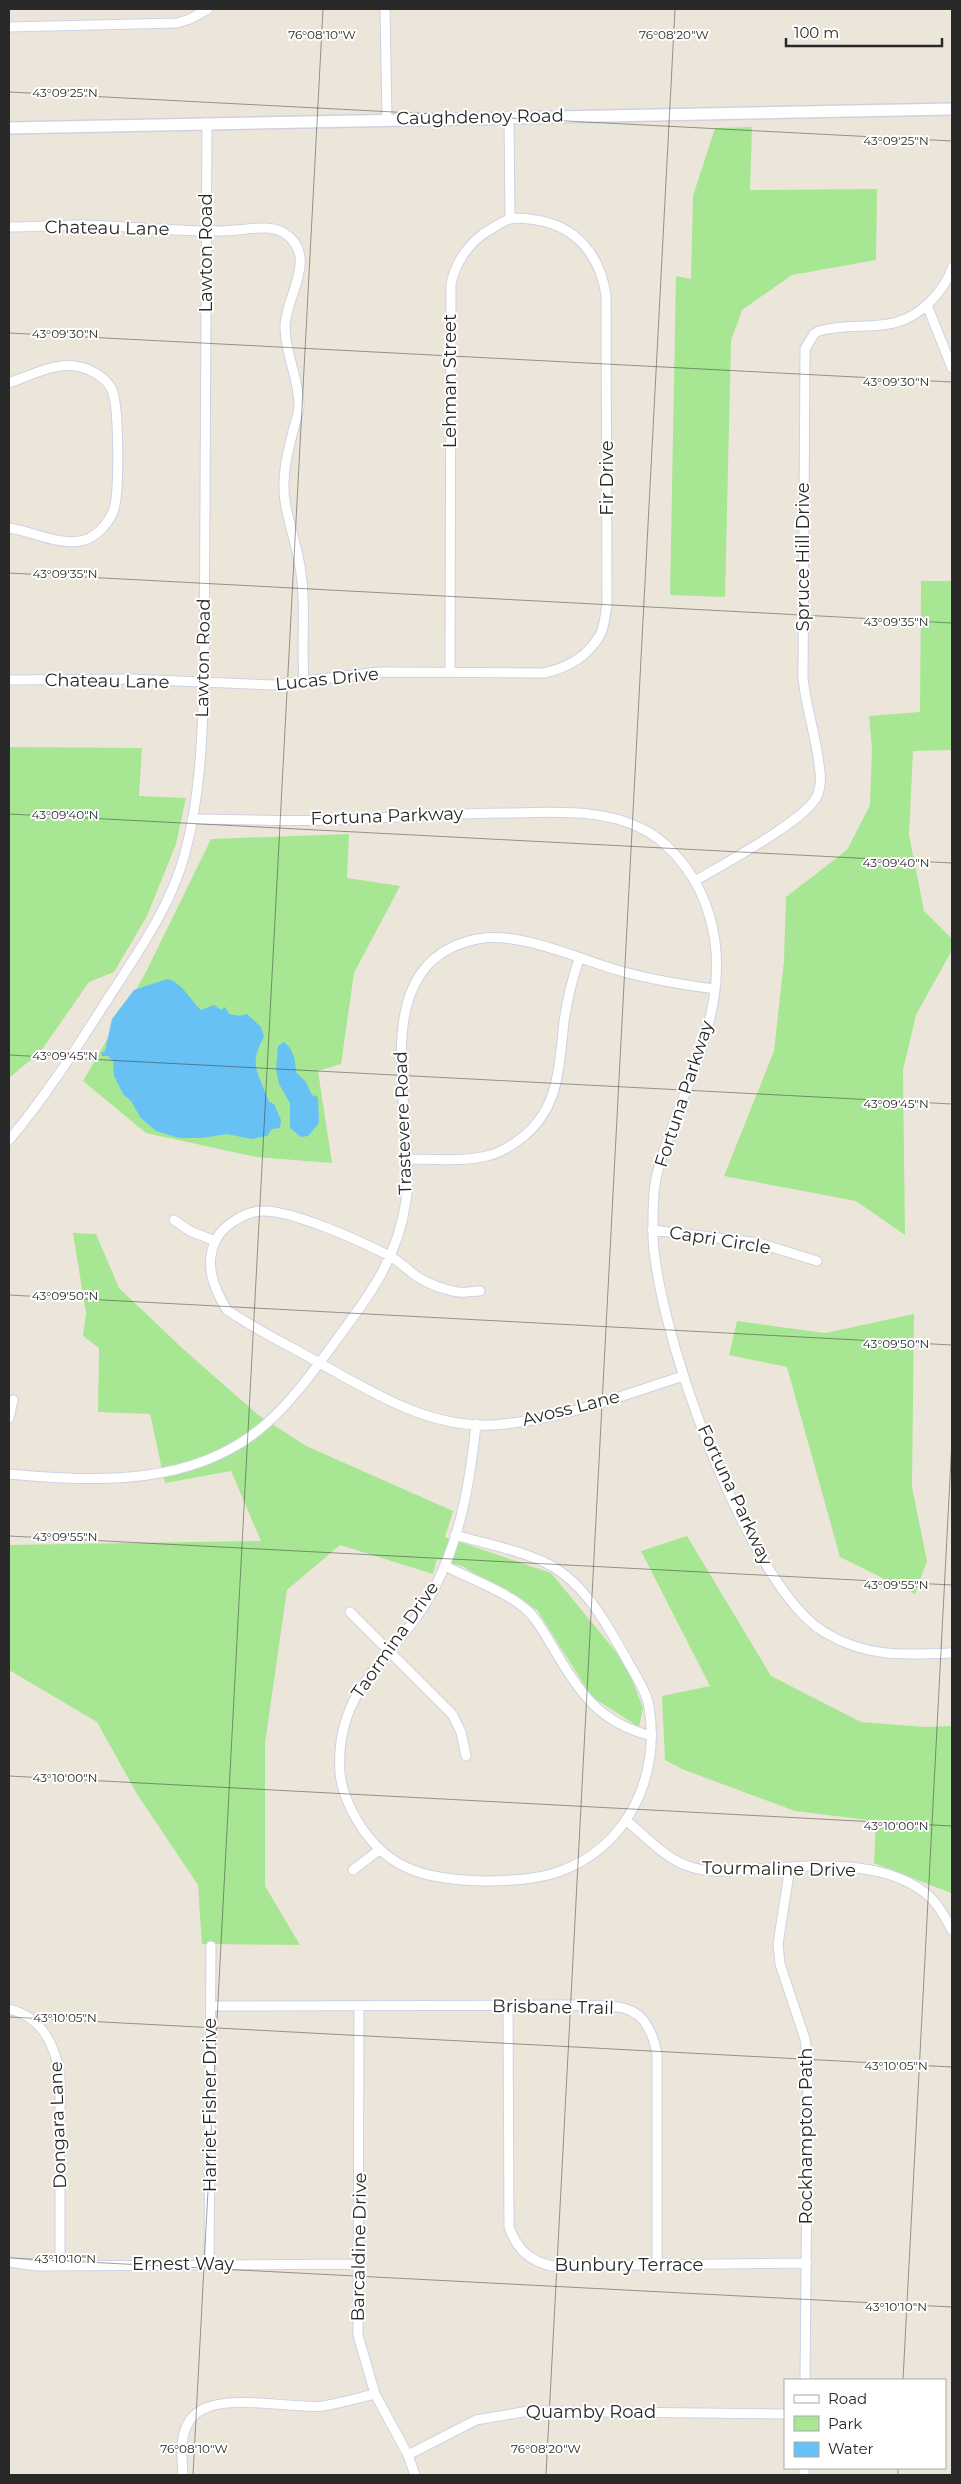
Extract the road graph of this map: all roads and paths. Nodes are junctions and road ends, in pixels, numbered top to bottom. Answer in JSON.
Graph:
{"nodes":[{"id":1,"x":208,"y":9,"type":"edge"},
{"id":2,"x":385,"y":9,"type":"edge"},
{"id":3,"x":9,"y":27,"type":"edge"},
{"id":4,"x":952,"y":109,"type":"edge"},
{"id":5,"x":509,"y":116,"type":"junction"},
{"id":6,"x":388,"y":119,"type":"junction"},
{"id":7,"x":207,"y":123,"type":"junction"},
{"id":8,"x":9,"y":128,"type":"edge"},
{"id":9,"x":510,"y":219,"type":"junction"},
{"id":10,"x":9,"y":227,"type":"edge"},
{"id":11,"x":206,"y":230,"type":"junction"},
{"id":12,"x":952,"y":268,"type":"edge"},
{"id":13,"x":926,"y":305,"type":"junction"},
{"id":14,"x":952,"y":368,"type":"edge"},
{"id":15,"x":9,"y":383,"type":"edge"},
{"id":16,"x":9,"y":528,"type":"edge"},
{"id":17,"x":450,"y":672,"type":"junction"},
{"id":18,"x":9,"y":680,"type":"edge"},
{"id":19,"x":304,"y":682,"type":"junction"},
{"id":20,"x":204,"y":684,"type":"junction"},
{"id":21,"x":192,"y":819,"type":"junction"},
{"id":22,"x":695,"y":881,"type":"junction"},
{"id":23,"x":579,"y":959,"type":"junction"},
{"id":24,"x":715,"y":989,"type":"junction"},
{"id":25,"x":9,"y":1140,"type":"edge"},
{"id":26,"x":407,"y":1159,"type":"junction"},
{"id":27,"x":174,"y":1220,"type":"dead end"},
{"id":28,"x":652,"y":1230,"type":"junction"},
{"id":29,"x":215,"y":1241,"type":"junction"},
{"id":30,"x":392,"y":1257,"type":"junction"},
{"id":31,"x":817,"y":1261,"type":"dead end"},
{"id":32,"x":480,"y":1291,"type":"dead end"},
{"id":33,"x":319,"y":1363,"type":"junction"},
{"id":34,"x":684,"y":1376,"type":"junction"},
{"id":35,"x":14,"y":1400,"type":"dead end"},
{"id":36,"x":9,"y":1418,"type":"edge"},
{"id":37,"x":476,"y":1424,"type":"junction"},
{"id":38,"x":9,"y":1474,"type":"edge"},
{"id":39,"x":456,"y":1535,"type":"junction"},
{"id":40,"x":445,"y":1566,"type":"junction"},
{"id":41,"x":350,"y":1612,"type":"dead end"},
{"id":42,"x":389,"y":1651,"type":"junction"},
{"id":43,"x":952,"y":1653,"type":"edge"},
{"id":44,"x":652,"y":1736,"type":"junction"},
{"id":45,"x":466,"y":1756,"type":"dead end"},
{"id":46,"x":627,"y":1821,"type":"junction"},
{"id":47,"x":379,"y":1850,"type":"junction"},
{"id":48,"x":790,"y":1867,"type":"junction"},
{"id":49,"x":353,"y":1870,"type":"dead end"},
{"id":50,"x":952,"y":1930,"type":"edge"},
{"id":51,"x":211,"y":1946,"type":"dead end"},
{"id":52,"x":211,"y":2006,"type":"junction"},
{"id":53,"x":359,"y":2007,"type":"junction"},
{"id":54,"x":508,"y":2007,"type":"junction"},
{"id":55,"x":9,"y":2009,"type":"edge"},
{"id":56,"x":9,"y":2262,"type":"edge"},
{"id":57,"x":807,"y":2263,"type":"junction"},
{"id":58,"x":209,"y":2264,"type":"junction"},
{"id":59,"x":358,"y":2264,"type":"junction"},
{"id":60,"x":657,"y":2264,"type":"junction"},
{"id":61,"x":60,"y":2265,"type":"junction"},
{"id":62,"x":805,"y":2379,"type":"edge"},
{"id":63,"x":375,"y":2394,"type":"junction"},
{"id":64,"x":784,"y":2414,"type":"edge"},
{"id":65,"x":408,"y":2455,"type":"junction"},
{"id":66,"x":183,"y":2475,"type":"edge"},
{"id":67,"x":415,"y":2475,"type":"edge"}],
"edges":[{"from":1,"to":3,"type":"street"},
{"from":2,"to":6,"type":"street"},
{"from":4,"to":5,"type":"street","name":"Caughdenoy Road"},
{"from":5,"to":6,"type":"street","name":"Caughdenoy Road"},
{"from":5,"to":9,"type":"street"},
{"from":6,"to":7,"type":"street","name":"Caughdenoy Road"},
{"from":7,"to":8,"type":"street","name":"Caughdenoy Road"},
{"from":7,"to":11,"type":"street","name":"Lawton Road"},
{"from":9,"to":17,"type":"street","name":"Lehman Street"},
{"from":9,"to":17,"type":"street","name":"Fir Drive"},
{"from":10,"to":11,"type":"street","name":"Chateau Lane"},
{"from":11,"to":19,"type":"street","name":"Chateau Lane"},
{"from":11,"to":20,"type":"street","name":"Lawton Road"},
{"from":12,"to":13,"type":"street","name":"Spruce Hill Drive"},
{"from":13,"to":14,"type":"street"},
{"from":13,"to":22,"type":"street","name":"Spruce Hill Drive"},
{"from":15,"to":16,"type":"street"},
{"from":17,"to":19,"type":"street","name":"Lucas Drive"},
{"from":18,"to":20,"type":"street","name":"Chateau Lane"},
{"from":19,"to":20,"type":"street","name":"Lucas Drive"},
{"from":20,"to":21,"type":"street","name":"Lawton Road"},
{"from":21,"to":22,"type":"street","name":"Fortuna Parkway"},
{"from":21,"to":25,"type":"street","name":"Lawton Road"},
{"from":22,"to":24,"type":"street","name":"Fortuna Parkway"},
{"from":23,"to":24,"type":"street","name":"Trastevere Road"},
{"from":23,"to":26,"type":"street"},
{"from":23,"to":26,"type":"street","name":"Trastevere Road"},
{"from":24,"to":28,"type":"street","name":"Fortuna Parkway"},
{"from":26,"to":30,"type":"street","name":"Trastevere Road"},
{"from":27,"to":29,"type":"street"},
{"from":28,"to":31,"type":"street","name":"Capri Circle"},
{"from":28,"to":34,"type":"street","name":"Fortuna Parkway"},
{"from":29,"to":30,"type":"street"},
{"from":29,"to":33,"type":"street","name":"Avoss Lane"},
{"from":30,"to":32,"type":"street"},
{"from":30,"to":33,"type":"street","name":"Trastevere Road"},
{"from":33,"to":37,"type":"street","name":"Avoss Lane"},
{"from":33,"to":38,"type":"street","name":"Trastevere Road"},
{"from":34,"to":37,"type":"street","name":"Avoss Lane"},
{"from":34,"to":43,"type":"street","name":"Fortuna Parkway"},
{"from":35,"to":36,"type":"street"},
{"from":37,"to":39,"type":"street","name":"Taormina Drive"},
{"from":39,"to":40,"type":"street","name":"Taormina Drive"},
{"from":39,"to":44,"type":"street","name":"Taormina Drive"},
{"from":40,"to":42,"type":"street","name":"Taormina Drive"},
{"from":40,"to":44,"type":"street","name":"Taormina Drive"},
{"from":41,"to":42,"type":"street"},
{"from":42,"to":45,"type":"street"},
{"from":42,"to":47,"type":"street","name":"Taormina Drive"},
{"from":44,"to":46,"type":"street","name":"Taormina Drive"},
{"from":46,"to":47,"type":"street","name":"Taormina Drive"},
{"from":46,"to":48,"type":"street","name":"Tourmaline Drive"},
{"from":47,"to":49,"type":"street"},
{"from":48,"to":50,"type":"street","name":"Tourmaline Drive"},
{"from":48,"to":57,"type":"street","name":"Rockhampton Path"},
{"from":51,"to":52,"type":"street","name":"Harriet Fisher Drive"},
{"from":52,"to":53,"type":"street","name":"Brisbane Trail"},
{"from":52,"to":58,"type":"street","name":"Harriet Fisher Drive"},
{"from":53,"to":54,"type":"street","name":"Brisbane Trail"},
{"from":53,"to":59,"type":"street","name":"Barcaldine Drive"},
{"from":54,"to":60,"type":"street","name":"Bunbury Terrace"},
{"from":54,"to":60,"type":"street","name":"Brisbane Trail"},
{"from":55,"to":61,"type":"street","name":"Dongara Lane"},
{"from":56,"to":61,"type":"street","name":"Ernest Way"},
{"from":57,"to":60,"type":"street","name":"Bunbury Terrace"},
{"from":57,"to":62,"type":"street","name":"Rockhampton Path"},
{"from":58,"to":59,"type":"street","name":"Ernest Way"},
{"from":58,"to":61,"type":"street","name":"Ernest Way"},
{"from":59,"to":63,"type":"street","name":"Barcaldine Drive"},
{"from":63,"to":65,"type":"street","name":"Barcaldine Drive"},
{"from":63,"to":66,"type":"street"},
{"from":64,"to":65,"type":"street","name":"Quamby Road"},
{"from":65,"to":67,"type":"street","name":"Barcaldine Drive"}]}
